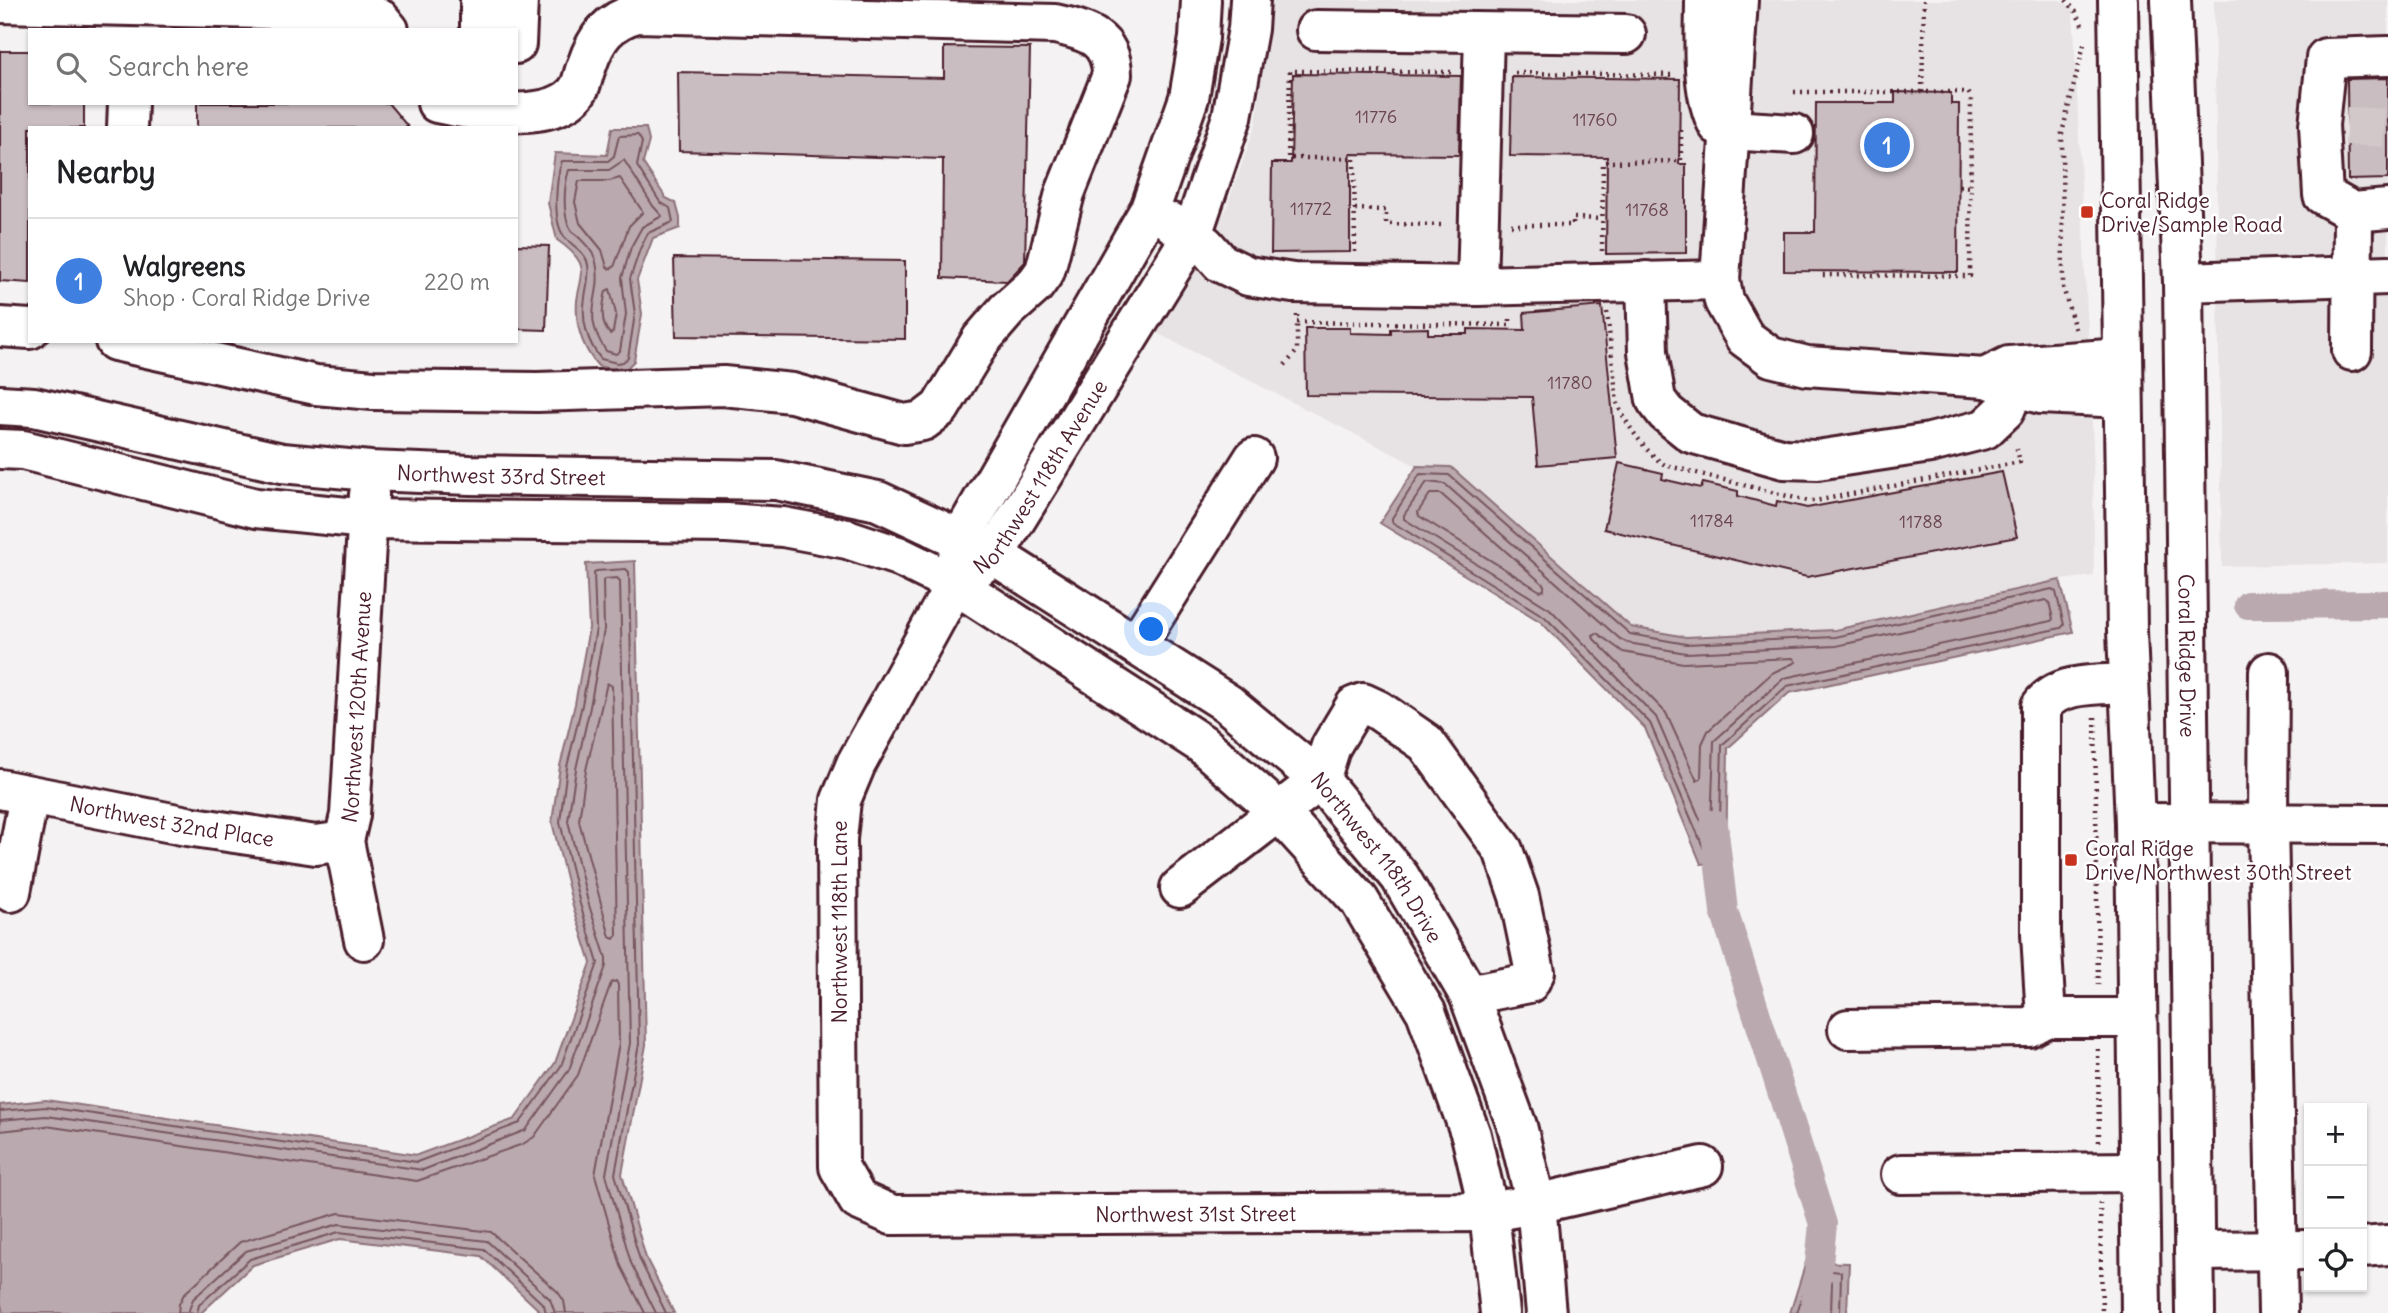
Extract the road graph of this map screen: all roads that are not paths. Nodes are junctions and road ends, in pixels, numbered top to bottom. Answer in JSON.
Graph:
{"nodes":[{"id":1,"x":464,"y":0,"type":"edge"},
{"id":2,"x":480,"y":0,"type":"edge"},
{"id":3,"x":518,"y":0,"type":"edge"},
{"id":4,"x":1201,"y":0,"type":"edge"},
{"id":5,"x":1250,"y":0,"type":"edge"},
{"id":6,"x":1705,"y":0,"type":"edge"},
{"id":7,"x":1738,"y":0,"type":"edge"},
{"id":8,"x":2118,"y":0,"type":"edge"},
{"id":9,"x":2171,"y":0,"type":"edge"},
{"id":10,"x":0,"y":3,"type":"edge"},
{"id":11,"x":129,"y":18,"type":"edge"},
{"id":12,"x":386,"y":28,"type":"edge"},
{"id":13,"x":464,"y":28,"type":"edge"},
{"id":14,"x":480,"y":28,"type":"edge"},
{"id":15,"x":517,"y":28,"type":"edge"},
{"id":16,"x":1316,"y":30,"type":"dead end"},
{"id":17,"x":1484,"y":34,"type":"junction"},
{"id":18,"x":1626,"y":34,"type":"dead end"},
{"id":19,"x":2388,"y":56,"type":"edge"},
{"id":20,"x":128,"y":105,"type":"edge"},
{"id":21,"x":463,"y":105,"type":"edge"},
{"id":22,"x":513,"y":109,"type":"edge"},
{"id":23,"x":127,"y":126,"type":"edge"},
{"id":24,"x":1794,"y":134,"type":"dead end"},
{"id":25,"x":1728,"y":136,"type":"junction"},
{"id":26,"x":1150,"y":209,"type":"junction"},
{"id":27,"x":2371,"y":211,"type":"edge"},
{"id":28,"x":1192,"y":235,"type":"junction"},
{"id":29,"x":2371,"y":276,"type":"edge"},
{"id":30,"x":1720,"y":280,"type":"junction"},
{"id":31,"x":1646,"y":281,"type":"junction"},
{"id":32,"x":2183,"y":282,"type":"junction"},
{"id":33,"x":1477,"y":286,"type":"junction"},
{"id":34,"x":0,"y":327,"type":"edge"},
{"id":35,"x":28,"y":329,"type":"edge"},
{"id":36,"x":127,"y":343,"type":"edge"},
{"id":37,"x":2352,"y":351,"type":"dead end"},
{"id":38,"x":2122,"y":358,"type":"junction"},
{"id":39,"x":2000,"y":382,"type":"junction"},
{"id":40,"x":2123,"y":398,"type":"junction"},
{"id":41,"x":0,"y":405,"type":"edge"},
{"id":42,"x":0,"y":449,"type":"edge"},
{"id":43,"x":1254,"y":458,"type":"dead end"},
{"id":44,"x":370,"y":471,"type":"junction"},
{"id":45,"x":367,"y":519,"type":"junction"},
{"id":46,"x":977,"y":548,"type":"junction"},
{"id":47,"x":955,"y":584,"type":"junction"},
{"id":48,"x":1136,"y":645,"type":"junction"},
{"id":49,"x":2269,"y":672,"type":"dead end"},
{"id":50,"x":2129,"y":683,"type":"junction"},
{"id":51,"x":1320,"y":780,"type":"junction"},
{"id":52,"x":14,"y":792,"type":"edge"},
{"id":53,"x":1279,"y":812,"type":"junction"},
{"id":54,"x":2135,"y":823,"type":"junction"},
{"id":55,"x":2189,"y":823,"type":"junction"},
{"id":56,"x":2268,"y":823,"type":"junction"},
{"id":57,"x":2388,"y":824,"type":"edge"},
{"id":58,"x":344,"y":841,"type":"junction"},
{"id":59,"x":1180,"y":888,"type":"dead end"},
{"id":60,"x":12,"y":892,"type":"dead end"},
{"id":61,"x":364,"y":940,"type":"dead end"},
{"id":62,"x":1469,"y":995,"type":"junction"},
{"id":63,"x":2046,"y":1018,"type":"junction"},
{"id":64,"x":2137,"y":1018,"type":"junction"},
{"id":65,"x":1847,"y":1029,"type":"dead end"},
{"id":66,"x":1703,"y":1166,"type":"dead end"},
{"id":67,"x":2139,"y":1172,"type":"junction"},
{"id":68,"x":1902,"y":1174,"type":"dead end"},
{"id":69,"x":858,"y":1200,"type":"joint"},
{"id":70,"x":1536,"y":1204,"type":"junction"},
{"id":71,"x":1489,"y":1212,"type":"junction"},
{"id":72,"x":2388,"y":1245,"type":"edge"},
{"id":73,"x":2367,"y":1247,"type":"edge"},
{"id":74,"x":2194,"y":1251,"type":"junction"},
{"id":75,"x":2293,"y":1251,"type":"edge"},
{"id":76,"x":1500,"y":1313,"type":"edge"},
{"id":77,"x":1546,"y":1313,"type":"edge"},
{"id":78,"x":2141,"y":1313,"type":"edge"},
{"id":79,"x":2195,"y":1313,"type":"edge"},
{"id":80,"x":2278,"y":1313,"type":"edge"}],
"edges":[{"from":1,"to":13,"type":"street"},
{"from":2,"to":14,"type":"street"},
{"from":3,"to":15,"type":"street"},
{"from":4,"to":26,"type":"street","name":"Northwest 118th Avenue"},
{"from":5,"to":28,"type":"street","name":"Northwest 118th Avenue"},
{"from":6,"to":25,"type":"street"},
{"from":7,"to":25,"type":"street"},
{"from":8,"to":38,"type":"street"},
{"from":9,"to":32,"type":"street","name":"Coral Ridge Drive"},
{"from":10,"to":11,"type":"street"},
{"from":11,"to":12,"type":"street"},
{"from":16,"to":17,"type":"street"},
{"from":17,"to":18,"type":"street"},
{"from":17,"to":33,"type":"street"},
{"from":19,"to":27,"type":"street"},
{"from":20,"to":23,"type":"street"},
{"from":21,"to":22,"type":"street"},
{"from":22,"to":36,"type":"street"},
{"from":24,"to":25,"type":"street"},
{"from":25,"to":30,"type":"street"},
{"from":26,"to":28,"type":"street"},
{"from":26,"to":46,"type":"street","name":"Northwest 118th Avenue"},
{"from":27,"to":29,"type":"street"},
{"from":28,"to":33,"type":"street"},
{"from":28,"to":46,"type":"street","name":"Northwest 118th Avenue"},
{"from":29,"to":32,"type":"street"},
{"from":29,"to":37,"type":"street"},
{"from":30,"to":31,"type":"street"},
{"from":30,"to":39,"type":"street"},
{"from":31,"to":33,"type":"street"},
{"from":31,"to":39,"type":"street"},
{"from":32,"to":55,"type":"street","name":"Coral Ridge Drive"},
{"from":34,"to":35,"type":"street"},
{"from":38,"to":39,"type":"street"},
{"from":38,"to":40,"type":"street"},
{"from":39,"to":40,"type":"street"},
{"from":40,"to":50,"type":"street"},
{"from":41,"to":44,"type":"street","name":"Northwest 33rd Street"},
{"from":42,"to":45,"type":"street","name":"Northwest 33rd Street"},
{"from":43,"to":48,"type":"street"},
{"from":44,"to":45,"type":"street","name":"Northwest 120th Avenue"},
{"from":44,"to":46,"type":"street","name":"Northwest 33rd Street"},
{"from":45,"to":47,"type":"street","name":"Northwest 33rd Street"},
{"from":45,"to":58,"type":"street","name":"Northwest 120th Avenue"},
{"from":46,"to":47,"type":"street","name":"Northwest 118th Avenue"},
{"from":46,"to":48,"type":"street","name":"Northwest 118th Drive"},
{"from":47,"to":53,"type":"street","name":"Northwest 118th Drive"},
{"from":47,"to":69,"type":"street","name":"Northwest 118th Lane"},
{"from":48,"to":51,"type":"street","name":"Northwest 118th Drive"},
{"from":49,"to":56,"type":"street"},
{"from":50,"to":54,"type":"street"},
{"from":50,"to":63,"type":"street"},
{"from":51,"to":53,"type":"street"},
{"from":51,"to":62,"type":"street","name":"Northwest 118th Drive"},
{"from":51,"to":62,"type":"street"},
{"from":52,"to":58,"type":"street","name":"Northwest 32nd Place"},
{"from":52,"to":60,"type":"street"},
{"from":53,"to":59,"type":"street"},
{"from":53,"to":71,"type":"street","name":"Northwest 118th Drive"},
{"from":54,"to":55,"type":"street"},
{"from":54,"to":64,"type":"street"},
{"from":55,"to":56,"type":"street"},
{"from":55,"to":74,"type":"street","name":"Coral Ridge Drive"},
{"from":56,"to":57,"type":"street"},
{"from":56,"to":75,"type":"street"},
{"from":58,"to":61,"type":"street","name":"Northwest 120th Avenue"},
{"from":62,"to":70,"type":"street","name":"Northwest 118th Drive"},
{"from":63,"to":64,"type":"street"},
{"from":63,"to":65,"type":"street"},
{"from":64,"to":67,"type":"street"},
{"from":66,"to":70,"type":"street","name":"Northwest 31st Street"},
{"from":67,"to":68,"type":"street"},
{"from":67,"to":78,"type":"street"},
{"from":69,"to":71,"type":"street","name":"Northwest 31st Street"},
{"from":70,"to":71,"type":"street","name":"Northwest 31st Street"},
{"from":70,"to":77,"type":"street","name":"Northwest 118th Drive"},
{"from":71,"to":76,"type":"street","name":"Northwest 118th Drive"},
{"from":72,"to":73,"type":"street"},
{"from":74,"to":75,"type":"street"},
{"from":74,"to":79,"type":"street","name":"Coral Ridge Drive"},
{"from":75,"to":80,"type":"street"}]}
